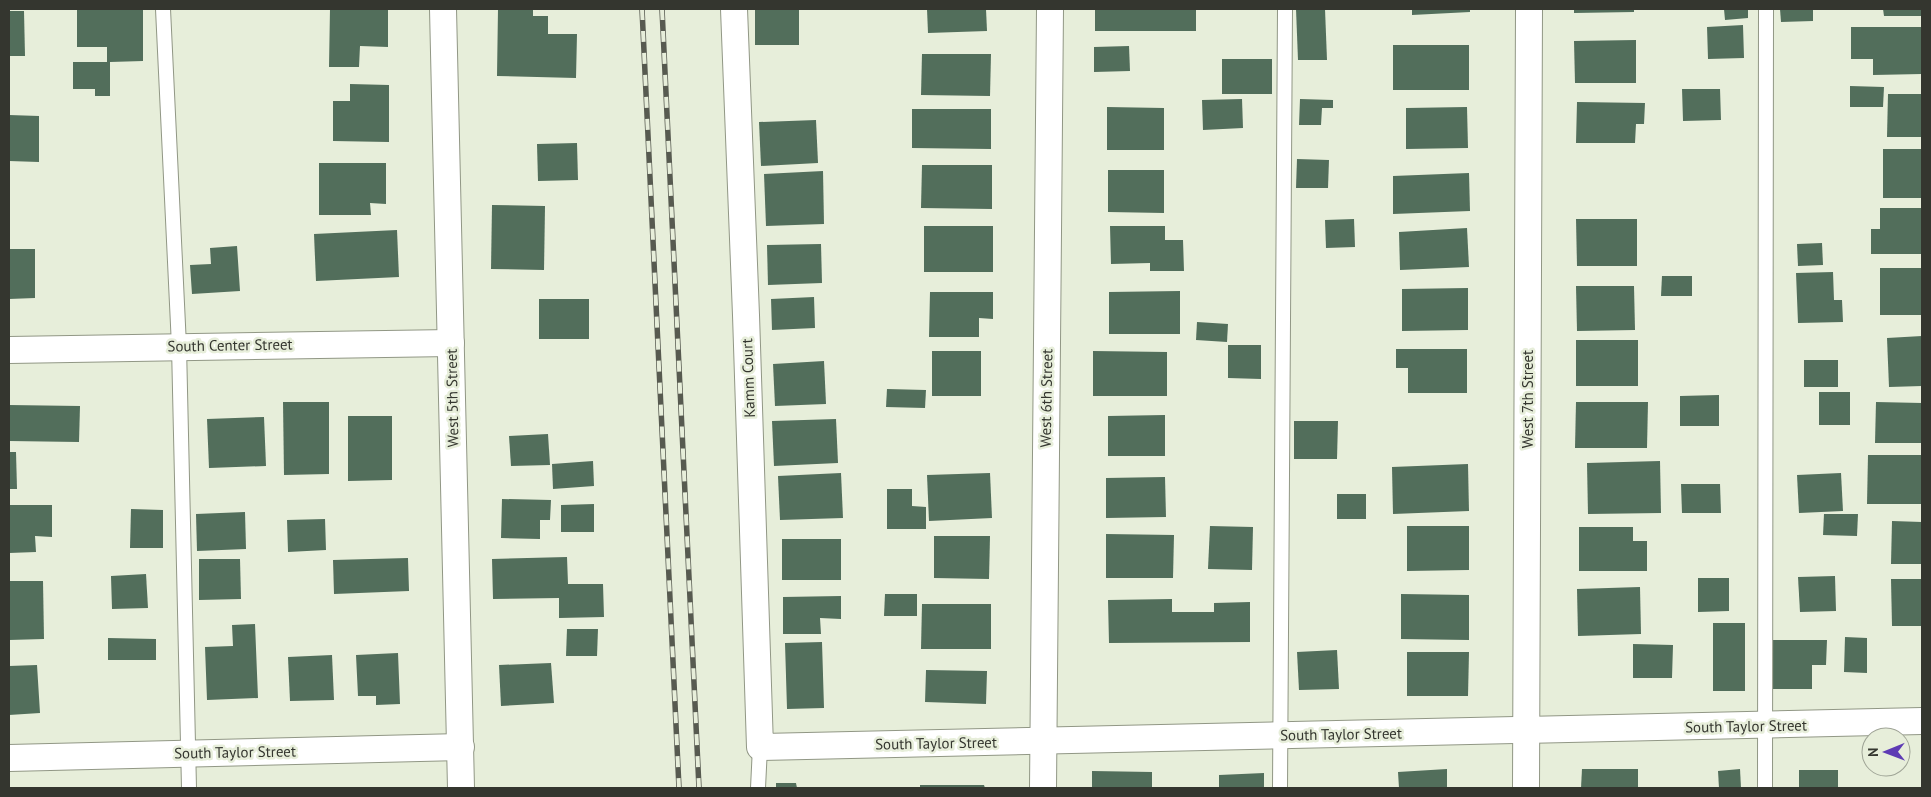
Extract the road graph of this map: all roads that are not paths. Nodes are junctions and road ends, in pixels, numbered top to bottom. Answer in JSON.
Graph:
{"nodes":[{"id":1,"x":163,"y":9,"type":"edge"},
{"id":2,"x":443,"y":9,"type":"edge"},
{"id":3,"x":734,"y":9,"type":"edge"},
{"id":4,"x":1050,"y":9,"type":"edge"},
{"id":5,"x":1285,"y":9,"type":"edge"},
{"id":6,"x":1529,"y":9,"type":"edge"},
{"id":7,"x":1766,"y":9,"type":"edge"},
{"id":8,"x":451,"y":343,"type":"junction"},
{"id":9,"x":179,"y":346,"type":"junction"},
{"id":10,"x":9,"y":350,"type":"edge"},
{"id":11,"x":1922,"y":721,"type":"edge"},
{"id":12,"x":1765,"y":725,"type":"junction"},
{"id":13,"x":1526,"y":730,"type":"junction"},
{"id":14,"x":1280,"y":736,"type":"junction"},
{"id":15,"x":1043,"y":741,"type":"junction"},
{"id":16,"x":461,"y":747,"type":"junction"},
{"id":17,"x":760,"y":747,"type":"junction"},
{"id":18,"x":188,"y":753,"type":"junction"},
{"id":19,"x":9,"y":758,"type":"edge"},
{"id":20,"x":189,"y":788,"type":"edge"},
{"id":21,"x":461,"y":788,"type":"edge"},
{"id":22,"x":758,"y":788,"type":"edge"},
{"id":23,"x":1043,"y":788,"type":"edge"},
{"id":24,"x":1280,"y":788,"type":"edge"},
{"id":25,"x":1526,"y":788,"type":"edge"},
{"id":26,"x":1765,"y":788,"type":"edge"}],
"edges":[{"from":1,"to":9,"type":"lane"},
{"from":2,"to":8,"type":"street","name":"West 5th Street"},
{"from":3,"to":17,"type":"street","name":"Kamm Court"},
{"from":4,"to":15,"type":"street","name":"West 6th Street"},
{"from":5,"to":14,"type":"lane"},
{"from":6,"to":13,"type":"street","name":"West 7th Street"},
{"from":7,"to":12,"type":"lane"},
{"from":8,"to":9,"type":"street","name":"South Center Street"},
{"from":8,"to":16,"type":"street","name":"West 5th Street"},
{"from":9,"to":10,"type":"street","name":"South Center Street"},
{"from":9,"to":18,"type":"lane"},
{"from":11,"to":12,"type":"street","name":"South Taylor Street"},
{"from":12,"to":13,"type":"street","name":"South Taylor Street"},
{"from":12,"to":26,"type":"lane"},
{"from":13,"to":14,"type":"street","name":"South Taylor Street"},
{"from":13,"to":25,"type":"street","name":"West 7th Street"},
{"from":14,"to":15,"type":"street","name":"South Taylor Street"},
{"from":14,"to":24,"type":"lane"},
{"from":15,"to":17,"type":"street","name":"South Taylor Street"},
{"from":15,"to":23,"type":"street","name":"West 6th Street"},
{"from":16,"to":18,"type":"street","name":"South Taylor Street"},
{"from":16,"to":21,"type":"street","name":"West 5th Street"},
{"from":17,"to":22,"type":"lane"},
{"from":18,"to":19,"type":"street","name":"South Taylor Street"},
{"from":18,"to":20,"type":"lane"}]}
